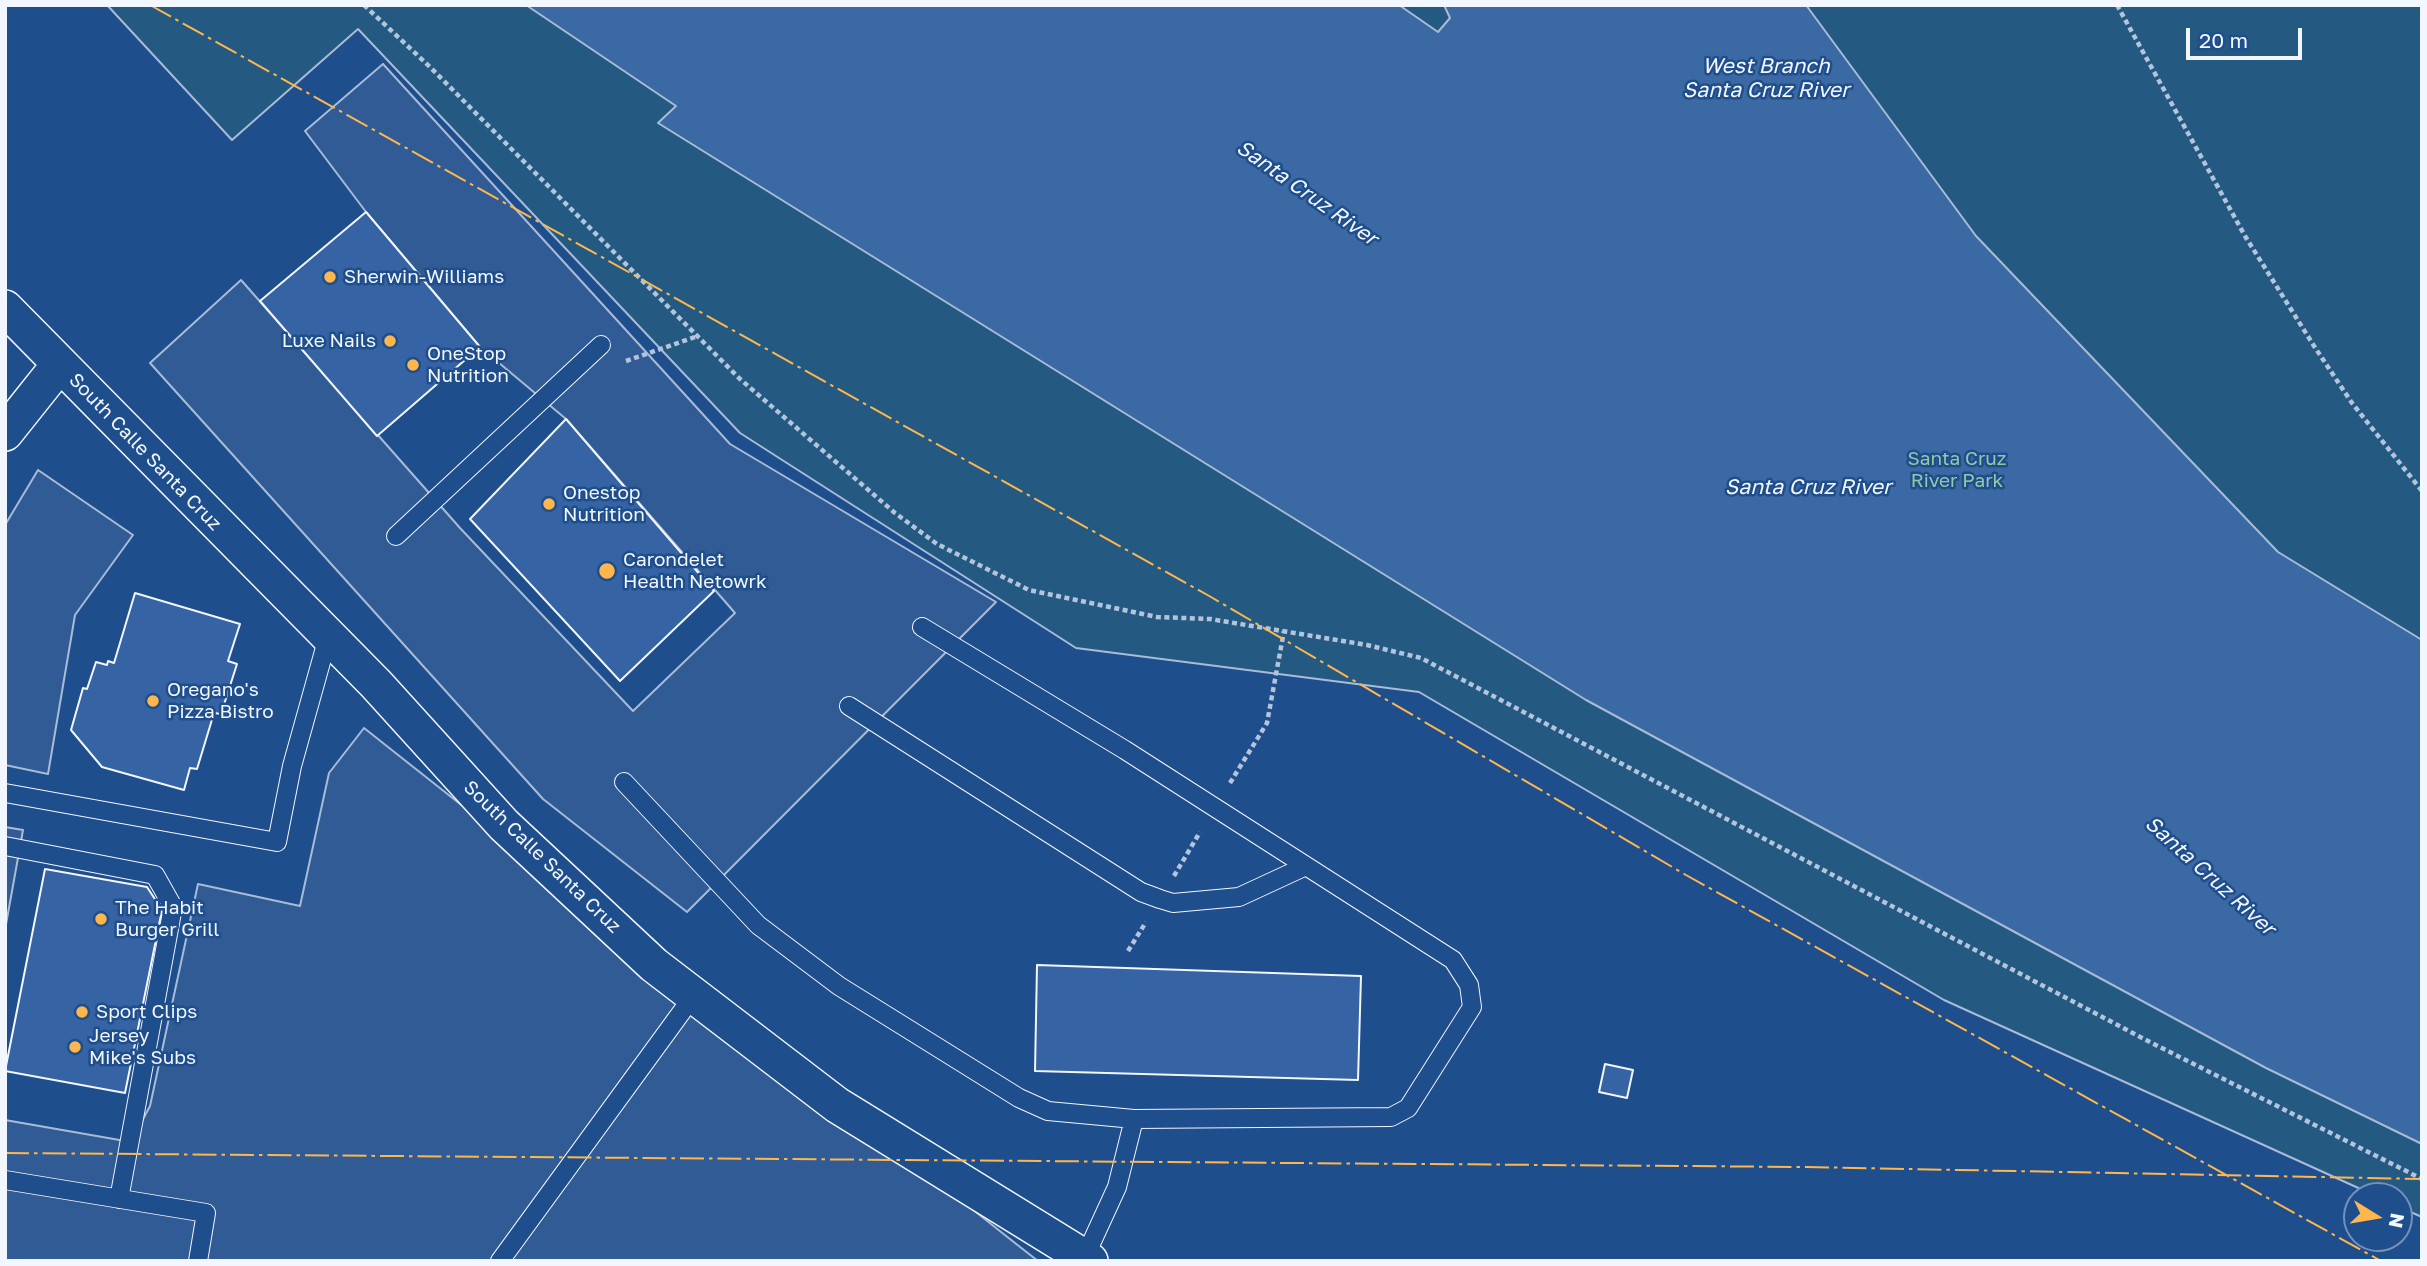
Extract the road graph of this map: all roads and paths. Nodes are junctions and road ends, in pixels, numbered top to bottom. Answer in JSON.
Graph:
{"nodes":[{"id":1,"x":364,"y":5,"type":"edge"},
{"id":2,"x":2117,"y":5,"type":"edge"},
{"id":3,"x":5,"y":308,"type":"edge"},
{"id":4,"x":698,"y":336,"type":"junction"},
{"id":5,"x":601,"y":345,"type":"dead end"},
{"id":6,"x":618,"y":363,"type":"dead end"},
{"id":7,"x":60,"y":364,"type":"junction"},
{"id":8,"x":5,"y":433,"type":"edge"},
{"id":9,"x":2422,"y":491,"type":"edge"},
{"id":10,"x":396,"y":536,"type":"dead end"},
{"id":11,"x":922,"y":627,"type":"dead end"},
{"id":12,"x":328,"y":637,"type":"junction"},
{"id":13,"x":849,"y":706,"type":"dead end"},
{"id":14,"x":624,"y":782,"type":"dead end"},
{"id":15,"x":5,"y":793,"type":"edge"},
{"id":16,"x":5,"y":846,"type":"edge"},
{"id":17,"x":1306,"y":866,"type":"junction"},
{"id":18,"x":694,"y":995,"type":"junction"},
{"id":19,"x":1134,"y":1119,"type":"junction"},
{"id":20,"x":2422,"y":1179,"type":"edge"},
{"id":21,"x":5,"y":1180,"type":"edge"},
{"id":22,"x":119,"y":1199,"type":"junction"},
{"id":23,"x":1086,"y":1260,"type":"edge"},
{"id":24,"x":198,"y":1261,"type":"edge"},
{"id":25,"x":500,"y":1261,"type":"edge"}],
"edges":[{"from":1,"to":4,"type":"path"},
{"from":2,"to":9,"type":"path"},
{"from":3,"to":7,"type":"street","name":"South Calle Santa Cruz"},
{"from":4,"to":6,"type":"path"},
{"from":4,"to":20,"type":"path"},
{"from":5,"to":10,"type":"lane"},
{"from":7,"to":8,"type":"street"},
{"from":7,"to":12,"type":"street","name":"South Calle Santa Cruz"},
{"from":11,"to":17,"type":"lane"},
{"from":12,"to":15,"type":"lane"},
{"from":12,"to":18,"type":"street","name":"South Calle Santa Cruz"},
{"from":13,"to":17,"type":"lane"},
{"from":14,"to":19,"type":"lane"},
{"from":16,"to":22,"type":"lane"},
{"from":17,"to":19,"type":"lane"},
{"from":18,"to":23,"type":"street","name":"South Calle Santa Cruz"},
{"from":18,"to":25,"type":"lane"},
{"from":19,"to":23,"type":"lane"},
{"from":21,"to":22,"type":"lane"},
{"from":22,"to":24,"type":"lane"}]}
